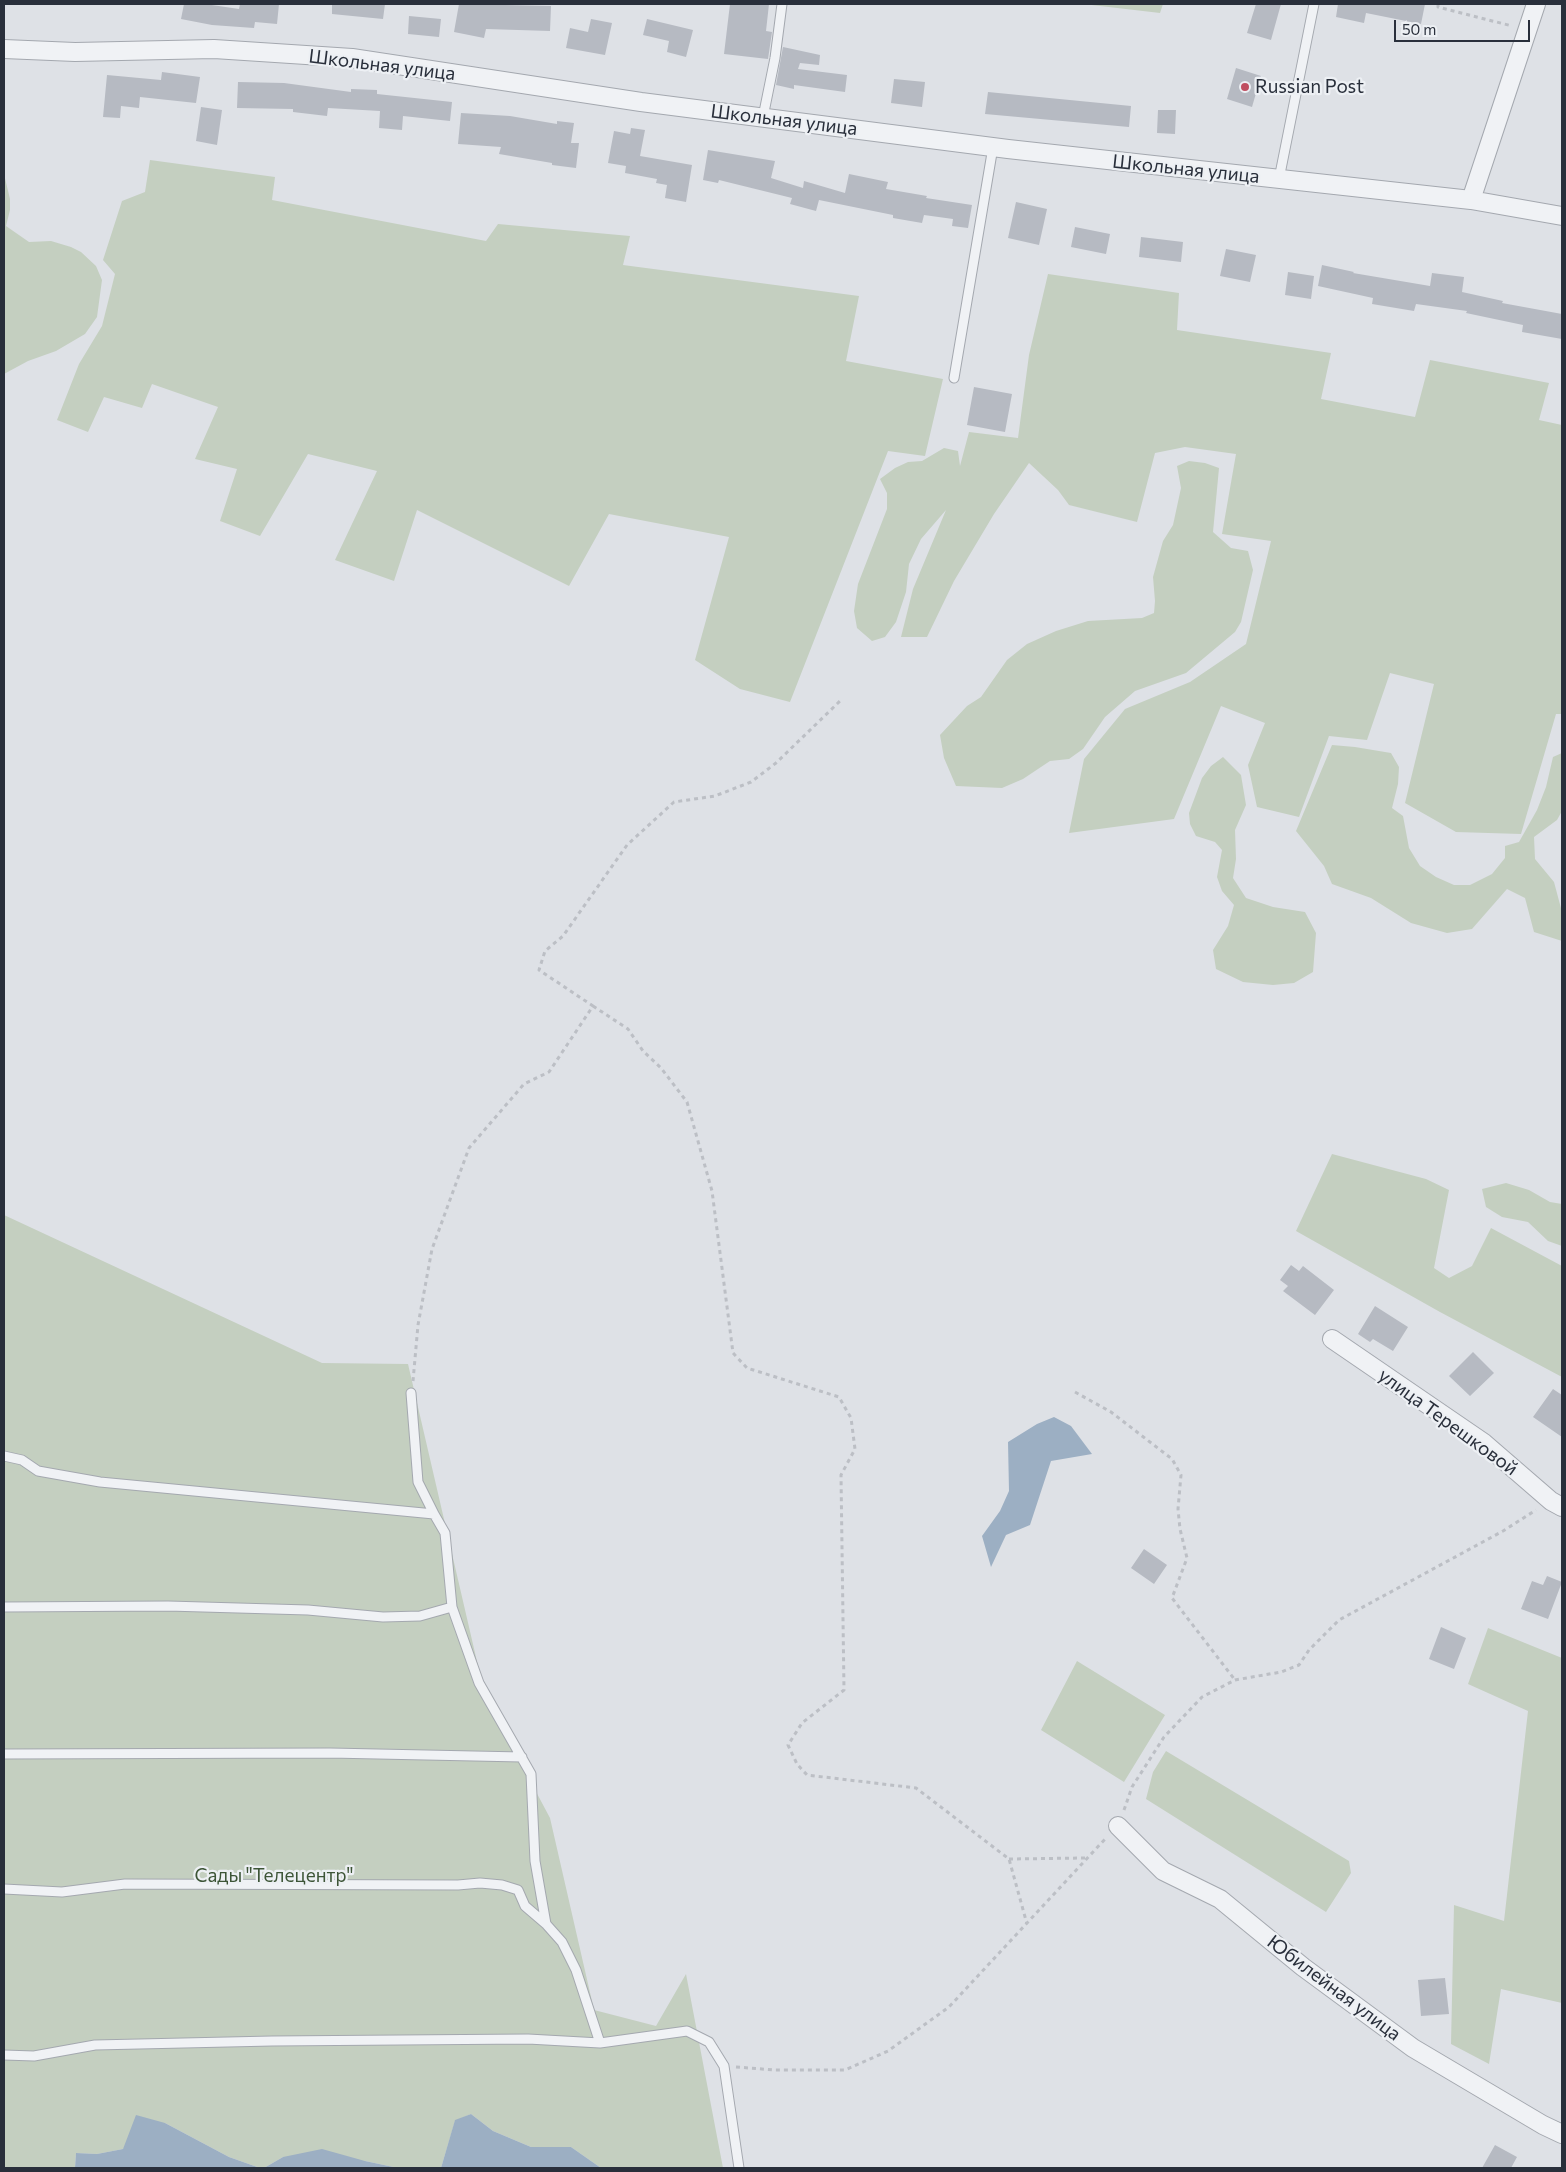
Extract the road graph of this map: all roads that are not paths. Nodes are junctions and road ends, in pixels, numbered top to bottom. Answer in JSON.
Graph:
{"nodes":[{"id":1,"x":782,"y":4,"type":"edge"},
{"id":2,"x":1314,"y":4,"type":"edge"},
{"id":3,"x":1536,"y":4,"type":"edge"},
{"id":4,"x":4,"y":49,"type":"edge"},
{"id":5,"x":763,"y":117,"type":"junction"},
{"id":6,"x":993,"y":147,"type":"junction"},
{"id":7,"x":1279,"y":179,"type":"junction"},
{"id":8,"x":1471,"y":200,"type":"junction"},
{"id":9,"x":1562,"y":216,"type":"edge"},
{"id":10,"x":954,"y":378,"type":"dead end"},
{"id":11,"x":1332,"y":1339,"type":"dead end"},
{"id":12,"x":412,"y":1393,"type":"road end"},
{"id":13,"x":4,"y":1456,"type":"edge"},
{"id":14,"x":1557,"y":1504,"type":"edge"},
{"id":15,"x":434,"y":1514,"type":"junction"},
{"id":16,"x":452,"y":1606,"type":"junction"},
{"id":17,"x":4,"y":1607,"type":"edge"},
{"id":18,"x":4,"y":1754,"type":"edge"},
{"id":19,"x":522,"y":1757,"type":"junction"},
{"id":20,"x":1118,"y":1826,"type":"road end"},
{"id":21,"x":4,"y":1889,"type":"edge"},
{"id":22,"x":546,"y":1924,"type":"junction"},
{"id":23,"x":600,"y":2043,"type":"junction"},
{"id":24,"x":4,"y":2055,"type":"edge"},
{"id":25,"x":1562,"y":2134,"type":"edge"},
{"id":26,"x":740,"y":2168,"type":"edge"}],
"edges":[{"from":1,"to":5,"type":"lane"},
{"from":2,"to":7,"type":"lane"},
{"from":3,"to":8,"type":"street"},
{"from":4,"to":5,"type":"street","name":"Школьная улица"},
{"from":5,"to":6,"type":"street","name":"Школьная улица"},
{"from":6,"to":7,"type":"street","name":"Школьная улица"},
{"from":6,"to":10,"type":"lane"},
{"from":7,"to":8,"type":"street","name":"Школьная улица"},
{"from":8,"to":9,"type":"street","name":"Школьная улица"},
{"from":11,"to":14,"type":"street","name":"улица Терешковой"},
{"from":12,"to":15,"type":"lane"},
{"from":13,"to":15,"type":"lane"},
{"from":15,"to":16,"type":"lane"},
{"from":16,"to":17,"type":"lane"},
{"from":16,"to":19,"type":"lane"},
{"from":18,"to":19,"type":"lane"},
{"from":19,"to":22,"type":"lane"},
{"from":20,"to":25,"type":"street","name":"Юбилейная улица"},
{"from":21,"to":22,"type":"lane"},
{"from":22,"to":23,"type":"lane"},
{"from":23,"to":24,"type":"lane"},
{"from":23,"to":26,"type":"lane"}]}
